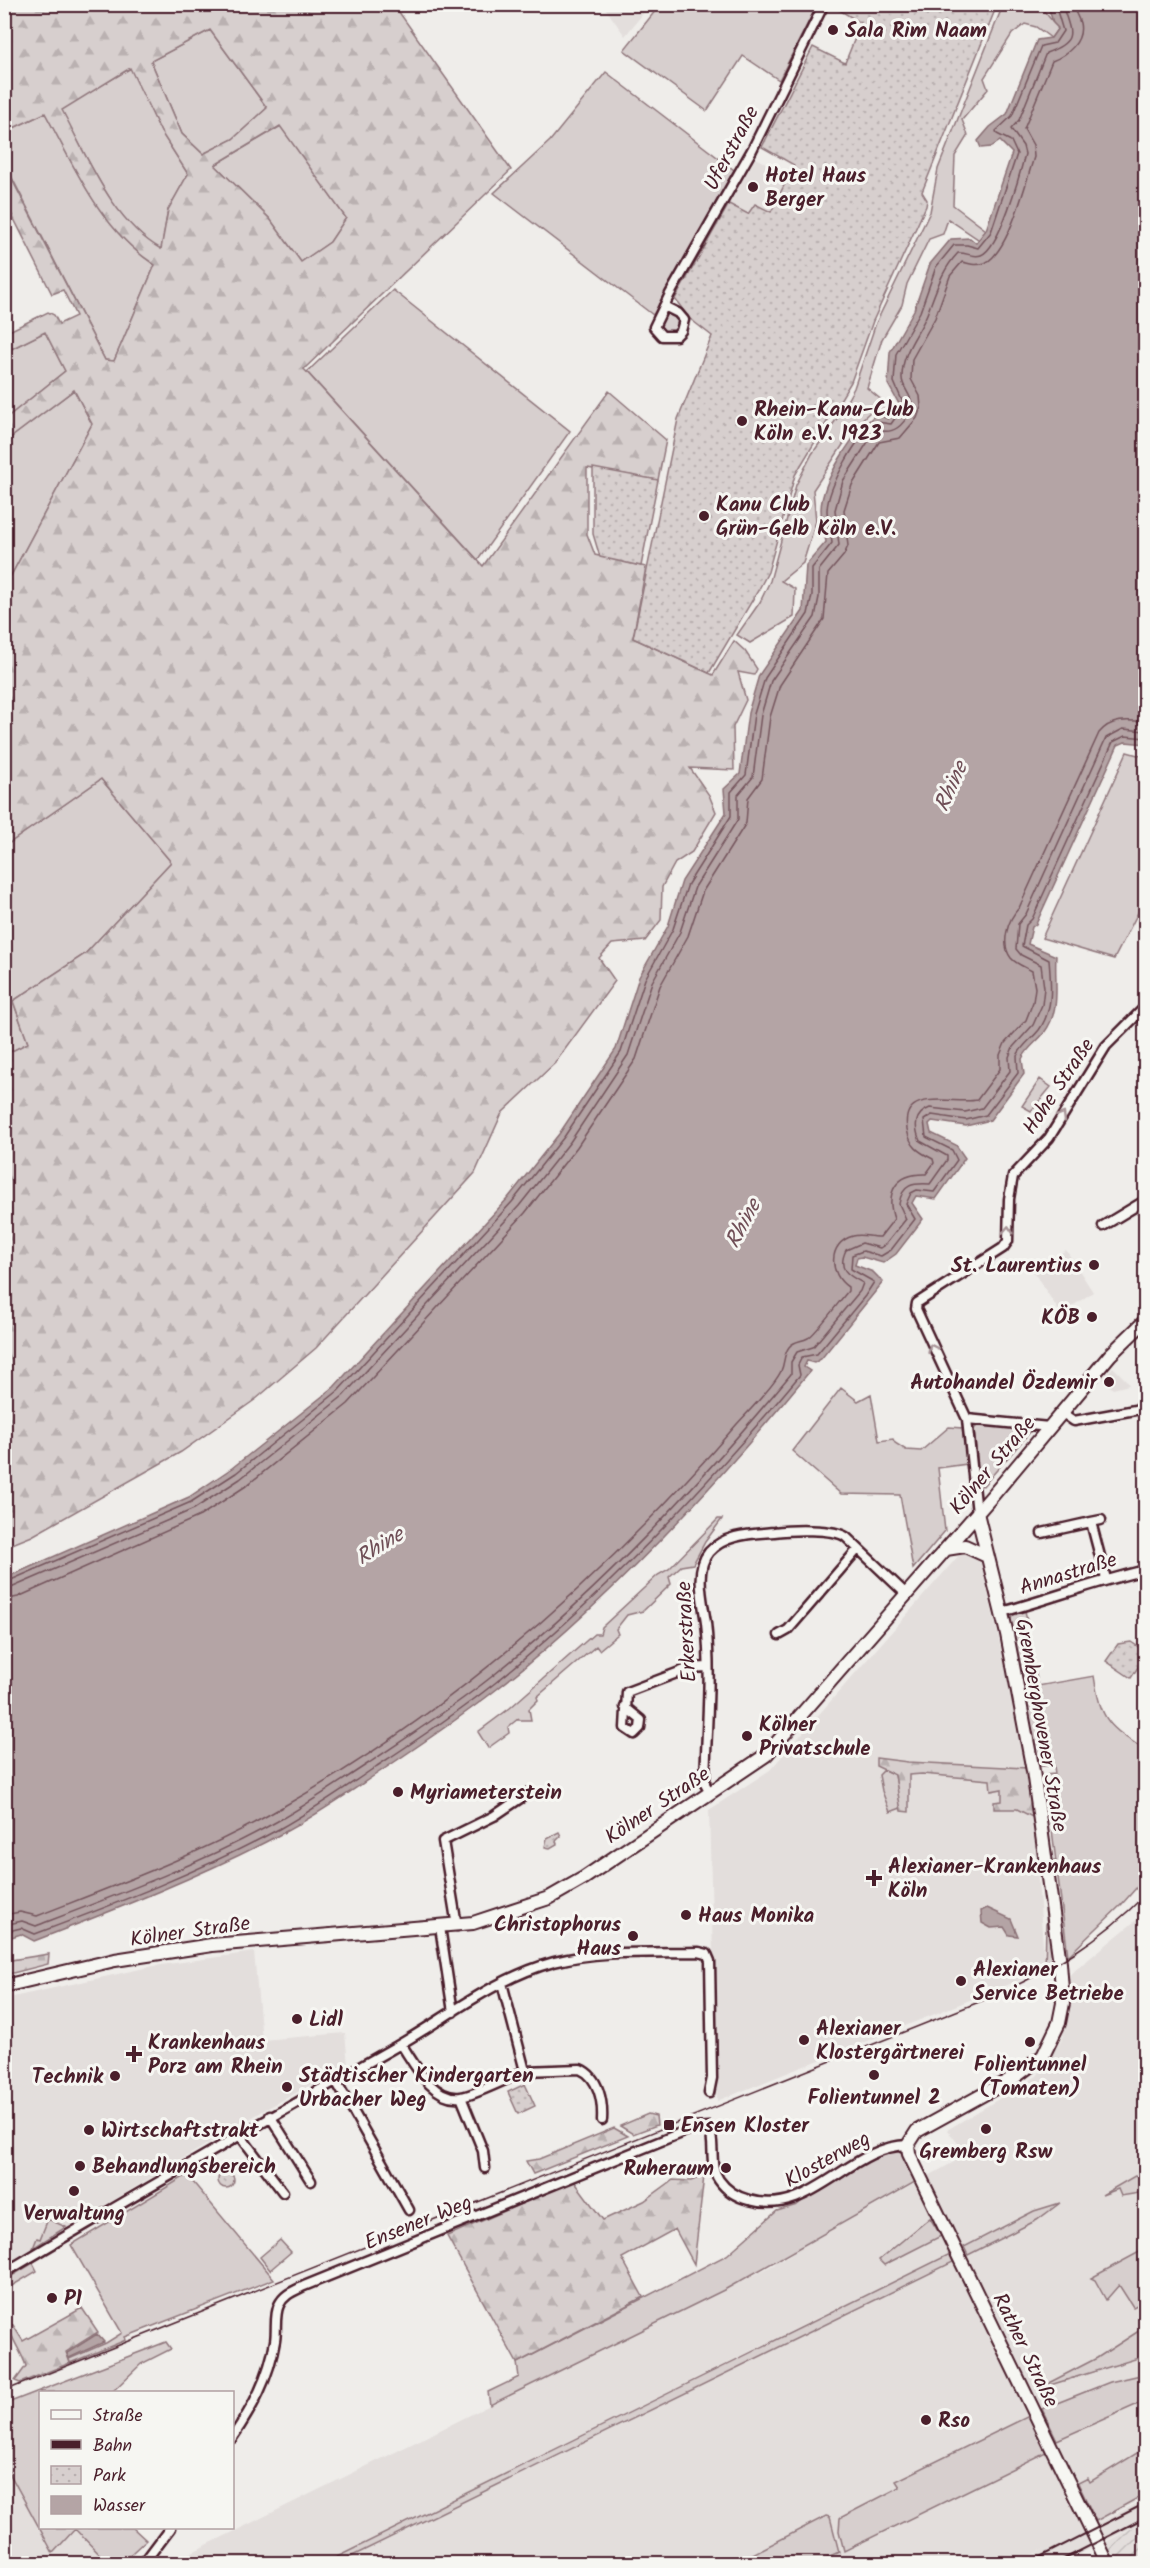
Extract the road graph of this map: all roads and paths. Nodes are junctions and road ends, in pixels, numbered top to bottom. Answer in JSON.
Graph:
{"nodes":[{"id":1,"x":824,"y":4,"type":"edge"},
{"id":2,"x":664,"y":306,"type":"dead end"},
{"id":3,"x":1146,"y":1006,"type":"edge"},
{"id":4,"x":1146,"y":1200,"type":"edge"},
{"id":5,"x":1103,"y":1226,"type":"dead end"},
{"id":6,"x":1146,"y":1320,"type":"edge"},
{"id":7,"x":1146,"y":1408,"type":"edge"},
{"id":8,"x":1062,"y":1412,"type":"junction"},
{"id":9,"x":967,"y":1419,"type":"junction"},
{"id":10,"x":1049,"y":1426,"type":"junction"},
{"id":11,"x":977,"y":1513,"type":"junction"},
{"id":12,"x":1101,"y":1520,"type":"dead end"},
{"id":13,"x":1091,"y":1522,"type":"junction"},
{"id":14,"x":1042,"y":1533,"type":"dead end"},
{"id":15,"x":858,"y":1549,"type":"junction"},
{"id":16,"x":946,"y":1549,"type":"junction"},
{"id":17,"x":987,"y":1556,"type":"junction"},
{"id":18,"x":1146,"y":1570,"type":"edge"},
{"id":19,"x":1106,"y":1579,"type":"junction"},
{"id":20,"x":905,"y":1593,"type":"junction"},
{"id":21,"x":1002,"y":1612,"type":"junction"},
{"id":22,"x":779,"y":1635,"type":"dead end"},
{"id":23,"x":707,"y":1667,"type":"junction"},
{"id":24,"x":626,"y":1707,"type":"dead end"},
{"id":25,"x":528,"y":1793,"type":"dead end"},
{"id":26,"x":710,"y":1793,"type":"junction"},
{"id":27,"x":458,"y":1926,"type":"junction"},
{"id":28,"x":440,"y":1928,"type":"junction"},
{"id":29,"x":502,"y":1983,"type":"junction"},
{"id":30,"x":4,"y":1986,"type":"edge"},
{"id":31,"x":453,"y":2012,"type":"junction"},
{"id":32,"x":401,"y":2044,"type":"junction"},
{"id":33,"x":525,"y":2071,"type":"junction"},
{"id":34,"x":336,"y":2081,"type":"junction"},
{"id":35,"x":709,"y":2093,"type":"dead end"},
{"id":36,"x":461,"y":2097,"type":"junction"},
{"id":37,"x":270,"y":2116,"type":"junction"},
{"id":38,"x":602,"y":2120,"type":"dead end"},
{"id":39,"x":709,"y":2127,"type":"joint"},
{"id":40,"x":239,"y":2133,"type":"junction"},
{"id":41,"x":908,"y":2150,"type":"junction"},
{"id":42,"x":485,"y":2168,"type":"dead end"},
{"id":43,"x":310,"y":2181,"type":"dead end"},
{"id":44,"x":283,"y":2192,"type":"dead end"},
{"id":45,"x":409,"y":2210,"type":"dead end"},
{"id":46,"x":4,"y":2273,"type":"edge"},
{"id":47,"x":234,"y":2435,"type":"edge"},
{"id":48,"x":169,"y":2529,"type":"edge"},
{"id":49,"x":143,"y":2564,"type":"edge"},
{"id":50,"x":1108,"y":2564,"type":"edge"}],
"edges":[{"from":1,"to":2,"type":"street","name":"Uferstraße"},
{"from":9,"to":3,"type":"street","name":"Hohe Straße","one_way":true},
{"from":4,"to":5,"type":"street"},
{"from":6,"to":8,"type":"main road","name":"Kölner Straße"},
{"from":7,"to":8,"type":"street"},
{"from":8,"to":10,"type":"main road","name":"Kölner Straße"},
{"from":9,"to":10,"type":"street"},
{"from":9,"to":11,"type":"street","name":"Hohe Straße"},
{"from":10,"to":11,"type":"main road","name":"Kölner Straße"},
{"from":11,"to":16,"type":"main road","name":"Kölner Straße"},
{"from":11,"to":17,"type":"main road","name":"Gremberghovener Straße"},
{"from":12,"to":13,"type":"street"},
{"from":13,"to":14,"type":"street"},
{"from":13,"to":19,"type":"street"},
{"from":15,"to":20,"type":"street","name":"Erkerstraße"},
{"from":15,"to":22,"type":"street"},
{"from":15,"to":23,"type":"street","name":"Erkerstraße"},
{"from":16,"to":17,"type":"main road"},
{"from":16,"to":20,"type":"main road","name":"Kölner Straße"},
{"from":17,"to":21,"type":"main road","name":"Gremberghovener Straße"},
{"from":18,"to":19,"type":"street","name":"Annastraße"},
{"from":19,"to":21,"type":"street","name":"Annastraße"},
{"from":20,"to":26,"type":"main road","name":"Kölner Straße"},
{"from":21,"to":41,"type":"main road","name":"Gremberghovener Straße"},
{"from":23,"to":24,"type":"street"},
{"from":23,"to":26,"type":"street","name":"Erkerstraße"},
{"from":25,"to":27,"type":"street"},
{"from":26,"to":27,"type":"main road","name":"Kölner Straße"},
{"from":27,"to":28,"type":"main road","name":"Kölner Straße"},
{"from":28,"to":30,"type":"main road","name":"Kölner Straße"},
{"from":28,"to":31,"type":"street"},
{"from":29,"to":31,"type":"street"},
{"from":29,"to":33,"type":"street"},
{"from":29,"to":35,"type":"street"},
{"from":31,"to":32,"type":"street"},
{"from":32,"to":34,"type":"street"},
{"from":32,"to":36,"type":"street"},
{"from":33,"to":36,"type":"street"},
{"from":33,"to":38,"type":"street"},
{"from":34,"to":37,"type":"street"},
{"from":34,"to":45,"type":"street"},
{"from":36,"to":42,"type":"street"},
{"from":37,"to":40,"type":"street"},
{"from":37,"to":43,"type":"street"},
{"from":39,"to":41,"type":"street","name":"Klosterweg"},
{"from":39,"to":47,"type":"street","name":"Ensener Weg"},
{"from":40,"to":44,"type":"street"},
{"from":40,"to":46,"type":"street"},
{"from":41,"to":50,"type":"main road","name":"Rather Straße"},
{"from":48,"to":49,"type":"street"}]}
